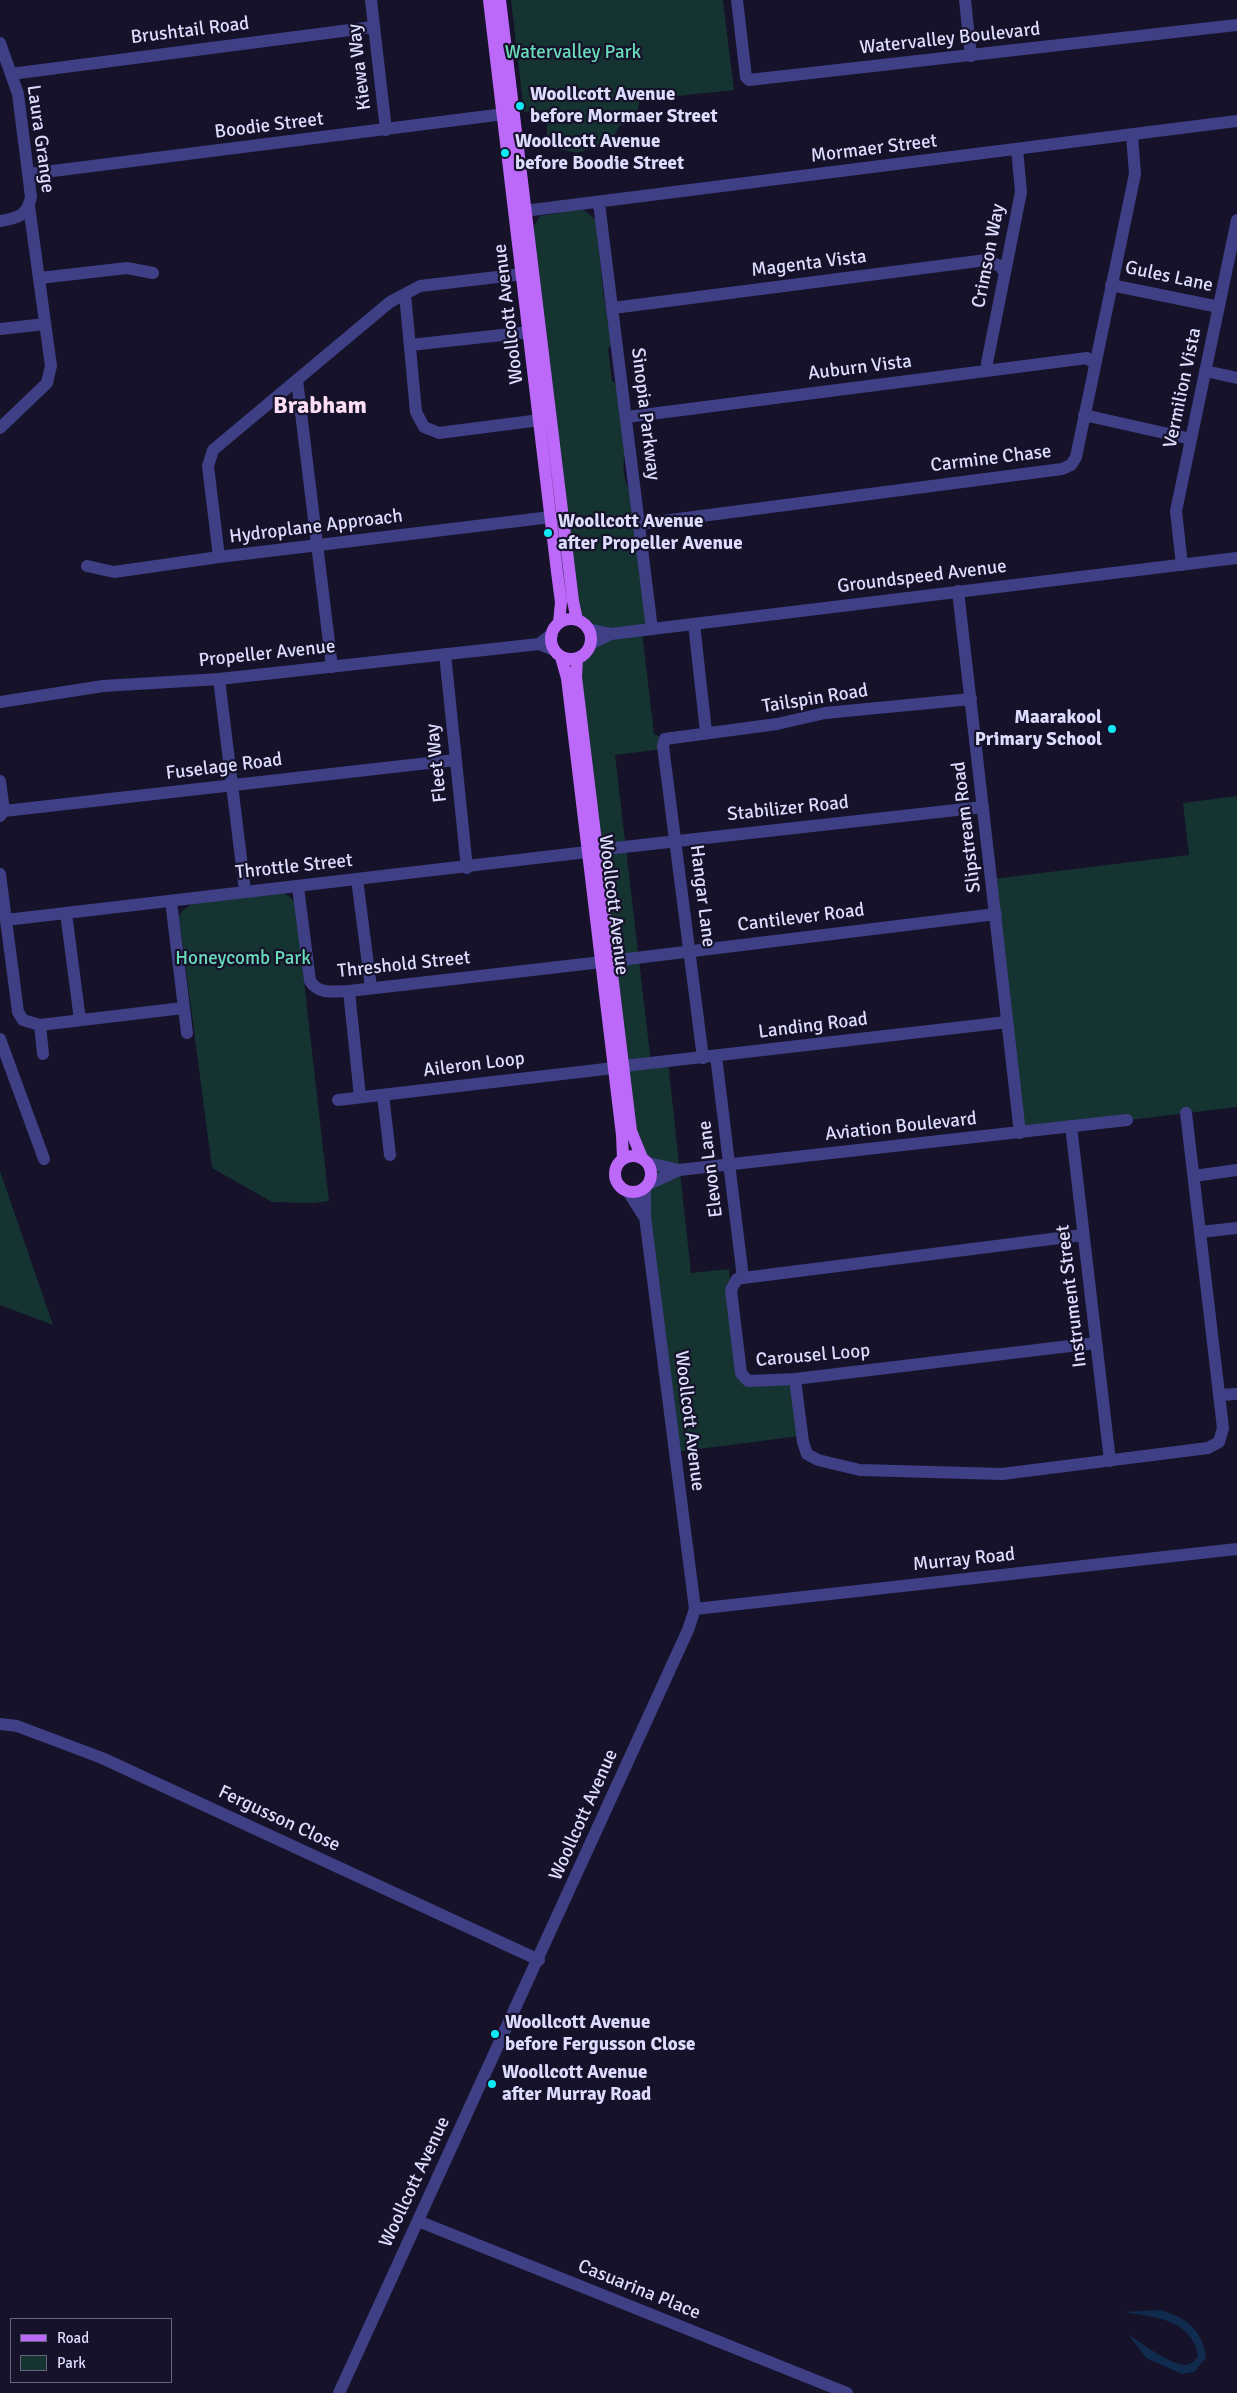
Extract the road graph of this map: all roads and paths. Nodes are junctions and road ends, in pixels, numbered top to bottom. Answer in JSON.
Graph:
{"nodes":[{"id":1,"x":370,"y":0,"type":"edge"},
{"id":2,"x":489,"y":0,"type":"edge"},
{"id":3,"x":500,"y":0,"type":"edge"},
{"id":4,"x":737,"y":0,"type":"edge"},
{"id":5,"x":965,"y":0,"type":"edge"},
{"id":6,"x":1237,"y":25,"type":"edge"},
{"id":7,"x":374,"y":26,"type":"junction"},
{"id":8,"x":0,"y":43,"type":"edge"},
{"id":9,"x":971,"y":56,"type":"junction"},
{"id":10,"x":11,"y":74,"type":"junction"},
{"id":11,"x":508,"y":113,"type":"junction"},
{"id":12,"x":1237,"y":122,"type":"edge"},
{"id":13,"x":386,"y":130,"type":"junction"},
{"id":14,"x":1132,"y":135,"type":"junction"},
{"id":15,"x":1017,"y":149,"type":"junction"},
{"id":16,"x":29,"y":174,"type":"junction"},
{"id":17,"x":599,"y":203,"type":"junction"},
{"id":18,"x":29,"y":206,"type":"junction"},
{"id":19,"x":521,"y":212,"type":"junction"},
{"id":20,"x":0,"y":220,"type":"edge"},
{"id":21,"x":1237,"y":220,"type":"edge"},
{"id":22,"x":153,"y":273,"type":"dead end"},
{"id":23,"x":1005,"y":273,"type":"junction"},
{"id":24,"x":523,"y":274,"type":"junction"},
{"id":25,"x":40,"y":278,"type":"junction"},
{"id":26,"x":1112,"y":285,"type":"junction"},
{"id":27,"x":405,"y":294,"type":"junction"},
{"id":28,"x":1219,"y":307,"type":"junction"},
{"id":29,"x":613,"y":308,"type":"junction"},
{"id":30,"x":45,"y":324,"type":"junction"},
{"id":31,"x":0,"y":329,"type":"edge"},
{"id":32,"x":530,"y":332,"type":"junction"},
{"id":33,"x":410,"y":345,"type":"junction"},
{"id":34,"x":1095,"y":364,"type":"junction"},
{"id":35,"x":988,"y":370,"type":"junction"},
{"id":36,"x":1205,"y":371,"type":"junction"},
{"id":37,"x":1237,"y":378,"type":"edge"},
{"id":38,"x":297,"y":380,"type":"junction"},
{"id":39,"x":1084,"y":415,"type":"junction"},
{"id":40,"x":627,"y":417,"type":"junction"},
{"id":41,"x":540,"y":420,"type":"junction"},
{"id":42,"x":0,"y":428,"type":"edge"},
{"id":43,"x":1191,"y":439,"type":"junction"},
{"id":44,"x":551,"y":517,"type":"junction"},
{"id":45,"x":640,"y":524,"type":"junction"},
{"id":46,"x":317,"y":546,"type":"junction"},
{"id":47,"x":219,"y":557,"type":"junction"},
{"id":48,"x":1237,"y":558,"type":"edge"},
{"id":49,"x":1182,"y":565,"type":"junction"},
{"id":50,"x":87,"y":566,"type":"dead end"},
{"id":51,"x":958,"y":591,"type":"junction"},
{"id":52,"x":577,"y":620,"type":"junction"},
{"id":53,"x":559,"y":623,"type":"junction"},
{"id":54,"x":694,"y":624,"type":"junction"},
{"id":55,"x":588,"y":629,"type":"junction"},
{"id":56,"x":652,"y":629,"type":"junction"},
{"id":57,"x":552,"y":634,"type":"junction"},
{"id":58,"x":611,"y":634,"type":"junction"},
{"id":59,"x":539,"y":644,"type":"junction"},
{"id":60,"x":590,"y":644,"type":"junction"},
{"id":61,"x":445,"y":654,"type":"junction"},
{"id":62,"x":558,"y":654,"type":"junction"},
{"id":63,"x":577,"y":658,"type":"junction"},
{"id":64,"x":332,"y":667,"type":"junction"},
{"id":65,"x":219,"y":679,"type":"junction"},
{"id":66,"x":971,"y":699,"type":"junction"},
{"id":67,"x":0,"y":702,"type":"edge"},
{"id":68,"x":706,"y":732,"type":"junction"},
{"id":69,"x":665,"y":739,"type":"joint"},
{"id":70,"x":454,"y":760,"type":"junction"},
{"id":71,"x":0,"y":781,"type":"edge"},
{"id":72,"x":232,"y":785,"type":"junction"},
{"id":73,"x":983,"y":807,"type":"junction"},
{"id":74,"x":2,"y":814,"type":"edge"},
{"id":75,"x":676,"y":840,"type":"junction"},
{"id":76,"x":592,"y":851,"type":"junction"},
{"id":77,"x":467,"y":868,"type":"junction"},
{"id":78,"x":0,"y":874,"type":"edge"},
{"id":79,"x":357,"y":879,"type":"junction"},
{"id":80,"x":298,"y":886,"type":"junction"},
{"id":81,"x":245,"y":891,"type":"junction"},
{"id":82,"x":171,"y":901,"type":"junction"},
{"id":83,"x":66,"y":913,"type":"junction"},
{"id":84,"x":996,"y":914,"type":"junction"},
{"id":85,"x":6,"y":920,"type":"junction"},
{"id":86,"x":690,"y":950,"type":"junction"},
{"id":87,"x":606,"y":962,"type":"junction"},
{"id":88,"x":371,"y":988,"type":"junction"},
{"id":89,"x":349,"y":991,"type":"junction"},
{"id":90,"x":183,"y":1008,"type":"junction"},
{"id":91,"x":80,"y":1020,"type":"junction"},
{"id":92,"x":1007,"y":1022,"type":"junction"},
{"id":93,"x":40,"y":1025,"type":"junction"},
{"id":94,"x":187,"y":1033,"type":"dead end"},
{"id":95,"x":0,"y":1039,"type":"edge"},
{"id":96,"x":43,"y":1054,"type":"dead end"},
{"id":97,"x":710,"y":1057,"type":"junction"},
{"id":98,"x":619,"y":1067,"type":"junction"},
{"id":99,"x":384,"y":1095,"type":"junction"},
{"id":100,"x":360,"y":1097,"type":"junction"},
{"id":101,"x":338,"y":1100,"type":"dead end"},
{"id":102,"x":1186,"y":1113,"type":"dead end"},
{"id":103,"x":1127,"y":1120,"type":"dead end"},
{"id":104,"x":1071,"y":1126,"type":"junction"},
{"id":105,"x":1020,"y":1132,"type":"junction"},
{"id":106,"x":390,"y":1155,"type":"dead end"},
{"id":107,"x":44,"y":1159,"type":"dead end"},
{"id":108,"x":623,"y":1159,"type":"junction"},
{"id":109,"x":645,"y":1160,"type":"junction"},
{"id":110,"x":730,"y":1164,"type":"junction"},
{"id":111,"x":680,"y":1170,"type":"junction"},
{"id":112,"x":1237,"y":1170,"type":"edge"},
{"id":113,"x":1194,"y":1176,"type":"junction"},
{"id":114,"x":648,"y":1186,"type":"junction"},
{"id":115,"x":629,"y":1193,"type":"junction"},
{"id":116,"x":645,"y":1217,"type":"junction"},
{"id":117,"x":1237,"y":1228,"type":"edge"},
{"id":118,"x":1200,"y":1232,"type":"junction"},
{"id":119,"x":1083,"y":1235,"type":"junction"},
{"id":120,"x":743,"y":1278,"type":"junction"},
{"id":121,"x":1095,"y":1342,"type":"junction"},
{"id":122,"x":795,"y":1379,"type":"junction"},
{"id":123,"x":1237,"y":1394,"type":"edge"},
{"id":124,"x":1219,"y":1395,"type":"junction"},
{"id":125,"x":1110,"y":1461,"type":"junction"},
{"id":126,"x":1237,"y":1549,"type":"edge"},
{"id":127,"x":695,"y":1608,"type":"junction"},
{"id":128,"x":0,"y":1724,"type":"edge"},
{"id":129,"x":539,"y":1960,"type":"junction"},
{"id":130,"x":418,"y":2221,"type":"junction"},
{"id":131,"x":823,"y":2388,"type":"edge"},
{"id":132,"x":339,"y":2393,"type":"edge"},
{"id":133,"x":847,"y":2393,"type":"edge"}],
"edges":[{"from":1,"to":7,"type":"street","name":"Kiewa Way"},
{"from":2,"to":11,"type":"main road","name":"Woollcott Avenue"},
{"from":3,"to":11,"type":"main road","name":"Woollcott Avenue"},
{"from":4,"to":9,"type":"street","name":"Watervalley Boulevard"},
{"from":5,"to":9,"type":"street"},
{"from":6,"to":9,"type":"street","name":"Watervalley Boulevard"},
{"from":7,"to":10,"type":"street","name":"Brushtail Road"},
{"from":7,"to":13,"type":"street","name":"Kiewa Way"},
{"from":8,"to":10,"type":"street","name":"Laura Grange"},
{"from":10,"to":16,"type":"street","name":"Laura Grange"},
{"from":11,"to":13,"type":"street","name":"Boodie Street"},
{"from":11,"to":19,"type":"main road","name":"Woollcott Avenue"},
{"from":12,"to":14,"type":"street","name":"Mormaer Street"},
{"from":13,"to":16,"type":"street","name":"Boodie Street"},
{"from":14,"to":15,"type":"street","name":"Mormaer Street"},
{"from":14,"to":26,"type":"street","name":"Carmine Chase"},
{"from":15,"to":17,"type":"street","name":"Mormaer Street"},
{"from":15,"to":23,"type":"street","name":"Crimson Way"},
{"from":16,"to":18,"type":"street","name":"Laura Grange"},
{"from":17,"to":19,"type":"street","name":"Mormaer Street"},
{"from":17,"to":29,"type":"street","name":"Sinopia Parkway"},
{"from":18,"to":20,"type":"street","name":"Laura Grange"},
{"from":18,"to":25,"type":"street"},
{"from":19,"to":24,"type":"main road","name":"Woollcott Avenue"},
{"from":19,"to":52,"type":"main road","name":"Woollcott Avenue"},
{"from":21,"to":28,"type":"street","name":"Vermilion Vista"},
{"from":22,"to":25,"type":"street"},
{"from":23,"to":29,"type":"street","name":"Magenta Vista"},
{"from":23,"to":35,"type":"street","name":"Crimson Way"},
{"from":24,"to":27,"type":"street"},
{"from":24,"to":32,"type":"main road","name":"Woollcott Avenue"},
{"from":25,"to":30,"type":"street"},
{"from":26,"to":28,"type":"street","name":"Gules Lane"},
{"from":26,"to":34,"type":"street","name":"Carmine Chase"},
{"from":27,"to":33,"type":"street"},
{"from":27,"to":38,"type":"street"},
{"from":28,"to":36,"type":"street","name":"Vermilion Vista"},
{"from":29,"to":40,"type":"street","name":"Sinopia Parkway"},
{"from":30,"to":31,"type":"street"},
{"from":30,"to":42,"type":"street"},
{"from":32,"to":33,"type":"street"},
{"from":32,"to":41,"type":"main road","name":"Woollcott Avenue"},
{"from":33,"to":41,"type":"street"},
{"from":34,"to":35,"type":"street","name":"Auburn Vista"},
{"from":34,"to":39,"type":"street","name":"Carmine Chase"},
{"from":35,"to":40,"type":"street","name":"Auburn Vista"},
{"from":36,"to":37,"type":"street"},
{"from":36,"to":43,"type":"street","name":"Vermilion Vista"},
{"from":38,"to":46,"type":"street"},
{"from":38,"to":47,"type":"street"},
{"from":39,"to":43,"type":"street"},
{"from":39,"to":45,"type":"street","name":"Carmine Chase"},
{"from":40,"to":45,"type":"street","name":"Sinopia Parkway"},
{"from":41,"to":44,"type":"main road","name":"Woollcott Avenue"},
{"from":43,"to":49,"type":"street","name":"Vermilion Vista"},
{"from":44,"to":46,"type":"street","name":"Hydroplane Approach"},
{"from":44,"to":53,"type":"main road","name":"Woollcott Avenue"},
{"from":45,"to":56,"type":"street","name":"Sinopia Parkway"},
{"from":46,"to":47,"type":"street","name":"Hydroplane Approach"},
{"from":46,"to":64,"type":"street"},
{"from":47,"to":50,"type":"street","name":"Hydroplane Approach"},
{"from":48,"to":49,"type":"street","name":"Groundspeed Avenue"},
{"from":49,"to":51,"type":"street","name":"Groundspeed Avenue"},
{"from":51,"to":54,"type":"street","name":"Groundspeed Avenue"},
{"from":51,"to":66,"type":"street","name":"Slipstream Road"},
{"from":52,"to":53,"type":"main road"},
{"from":52,"to":55,"type":"main road"},
{"from":53,"to":57,"type":"main road","name":"Woollcott Avenue"},
{"from":54,"to":56,"type":"street","name":"Groundspeed Avenue"},
{"from":54,"to":68,"type":"street"},
{"from":55,"to":58,"type":"street","name":"Groundspeed Avenue"},
{"from":55,"to":60,"type":"main road"},
{"from":56,"to":58,"type":"street","name":"Groundspeed Avenue"},
{"from":57,"to":59,"type":"street"},
{"from":57,"to":62,"type":"main road","name":"Woollcott Avenue"},
{"from":58,"to":60,"type":"street","name":"Groundspeed Avenue"},
{"from":59,"to":61,"type":"street","name":"Propeller Avenue"},
{"from":59,"to":62,"type":"street","name":"Propeller Avenue"},
{"from":60,"to":63,"type":"main road"},
{"from":61,"to":64,"type":"street","name":"Propeller Avenue"},
{"from":61,"to":70,"type":"street","name":"Fleet Way"},
{"from":62,"to":63,"type":"main road"},
{"from":62,"to":76,"type":"main road","name":"Woollcott Avenue"},
{"from":63,"to":76,"type":"main road","name":"Woollcott Avenue"},
{"from":64,"to":65,"type":"street","name":"Propeller Avenue"},
{"from":65,"to":67,"type":"street","name":"Propeller Avenue"},
{"from":65,"to":72,"type":"street"},
{"from":66,"to":68,"type":"street","name":"Tailspin Road"},
{"from":66,"to":73,"type":"street","name":"Slipstream Road"},
{"from":68,"to":69,"type":"street","name":"Tailspin Road"},
{"from":69,"to":75,"type":"street","name":"Hangar Lane"},
{"from":70,"to":72,"type":"street","name":"Fuselage Road"},
{"from":70,"to":77,"type":"street","name":"Fleet Way"},
{"from":71,"to":74,"type":"street"},
{"from":72,"to":74,"type":"street","name":"Fuselage Road"},
{"from":72,"to":81,"type":"street"},
{"from":73,"to":75,"type":"street","name":"Stabilizer Road"},
{"from":73,"to":84,"type":"street","name":"Slipstream Road"},
{"from":75,"to":76,"type":"street","name":"Stabilizer Road"},
{"from":75,"to":86,"type":"street","name":"Hangar Lane"},
{"from":76,"to":77,"type":"street","name":"Throttle Street"},
{"from":76,"to":87,"type":"main road","name":"Woollcott Avenue"},
{"from":77,"to":79,"type":"street","name":"Throttle Street"},
{"from":78,"to":85,"type":"street"},
{"from":79,"to":80,"type":"street","name":"Throttle Street"},
{"from":79,"to":88,"type":"street"},
{"from":80,"to":81,"type":"street","name":"Throttle Street"},
{"from":80,"to":89,"type":"street","name":"Threshold Street"},
{"from":81,"to":82,"type":"street","name":"Throttle Street"},
{"from":82,"to":83,"type":"street","name":"Throttle Street"},
{"from":82,"to":90,"type":"street"},
{"from":83,"to":85,"type":"street","name":"Throttle Street"},
{"from":83,"to":91,"type":"street"},
{"from":84,"to":86,"type":"street","name":"Cantilever Road"},
{"from":84,"to":92,"type":"street","name":"Slipstream Road"},
{"from":85,"to":93,"type":"street"},
{"from":86,"to":87,"type":"street","name":"Cantilever Road"},
{"from":86,"to":97,"type":"street","name":"Hangar Lane"},
{"from":87,"to":88,"type":"street","name":"Threshold Street"},
{"from":87,"to":98,"type":"main road","name":"Woollcott Avenue"},
{"from":88,"to":89,"type":"street","name":"Threshold Street"},
{"from":89,"to":100,"type":"street"},
{"from":90,"to":91,"type":"street"},
{"from":90,"to":94,"type":"street"},
{"from":91,"to":93,"type":"street"},
{"from":92,"to":97,"type":"street","name":"Landing Road"},
{"from":92,"to":105,"type":"street","name":"Slipstream Road"},
{"from":93,"to":96,"type":"street"},
{"from":95,"to":107,"type":"street"},
{"from":97,"to":98,"type":"street","name":"Landing Road"},
{"from":97,"to":110,"type":"street","name":"Elevon Lane"},
{"from":98,"to":99,"type":"street","name":"Aileron Loop"},
{"from":98,"to":108,"type":"main road","name":"Woollcott Avenue"},
{"from":98,"to":109,"type":"main road","name":"Woollcott Avenue"},
{"from":99,"to":100,"type":"street","name":"Aileron Loop"},
{"from":99,"to":106,"type":"street"},
{"from":100,"to":101,"type":"street","name":"Aileron Loop"},
{"from":102,"to":113,"type":"street"},
{"from":103,"to":104,"type":"street","name":"Aviation Boulevard"},
{"from":104,"to":105,"type":"street","name":"Aviation Boulevard"},
{"from":104,"to":119,"type":"street","name":"Instrument Street"},
{"from":105,"to":110,"type":"street","name":"Aviation Boulevard"},
{"from":108,"to":109,"type":"main road"},
{"from":108,"to":115,"type":"main road","name":"Woollcott Avenue"},
{"from":109,"to":111,"type":"street","name":"Aviation Boulevard"},
{"from":109,"to":114,"type":"main road","name":"Woollcott Avenue"},
{"from":110,"to":111,"type":"street","name":"Aviation Boulevard"},
{"from":110,"to":120,"type":"street","name":"Elevon Lane"},
{"from":111,"to":114,"type":"street","name":"Aviation Boulevard"},
{"from":112,"to":113,"type":"street"},
{"from":113,"to":118,"type":"street"},
{"from":114,"to":115,"type":"main road"},
{"from":114,"to":116,"type":"street","name":"Woollcott Avenue"},
{"from":115,"to":116,"type":"street","name":"Woollcott Avenue"},
{"from":116,"to":127,"type":"street","name":"Woollcott Avenue"},
{"from":117,"to":118,"type":"street"},
{"from":118,"to":124,"type":"street"},
{"from":119,"to":120,"type":"street"},
{"from":119,"to":121,"type":"street","name":"Instrument Street"},
{"from":120,"to":122,"type":"street","name":"Carousel Loop"},
{"from":121,"to":122,"type":"street","name":"Carousel Loop"},
{"from":121,"to":125,"type":"street","name":"Instrument Street"},
{"from":122,"to":125,"type":"street"},
{"from":123,"to":124,"type":"street"},
{"from":124,"to":125,"type":"street"},
{"from":126,"to":127,"type":"street","name":"Murray Road"},
{"from":127,"to":129,"type":"street","name":"Woollcott Avenue"},
{"from":128,"to":129,"type":"street","name":"Fergusson Close"},
{"from":129,"to":130,"type":"street","name":"Woollcott Avenue"},
{"from":130,"to":131,"type":"street","name":"Casuarina Place"},
{"from":130,"to":132,"type":"street","name":"Woollcott Avenue"},
{"from":131,"to":133,"type":"street","name":"Casuarina Place"}]}
